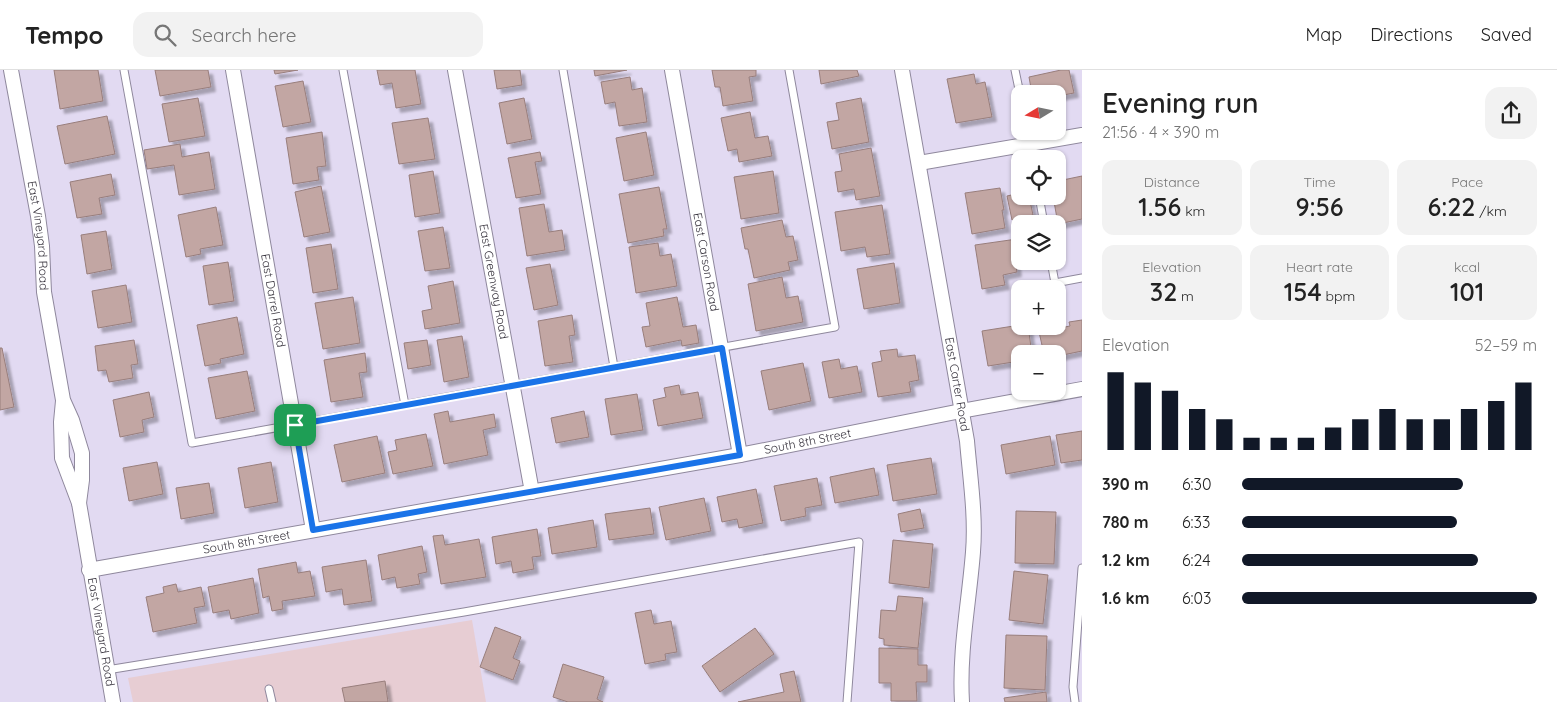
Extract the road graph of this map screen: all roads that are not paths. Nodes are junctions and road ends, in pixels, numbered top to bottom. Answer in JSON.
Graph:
{"nodes":[{"id":1,"x":11,"y":70,"type":"edge"},
{"id":2,"x":124,"y":70,"type":"edge"},
{"id":3,"x":233,"y":70,"type":"edge"},
{"id":4,"x":343,"y":70,"type":"edge"},
{"id":5,"x":455,"y":70,"type":"edge"},
{"id":6,"x":563,"y":70,"type":"edge"},
{"id":7,"x":672,"y":70,"type":"edge"},
{"id":8,"x":789,"y":70,"type":"edge"},
{"id":9,"x":902,"y":70,"type":"edge"},
{"id":10,"x":1015,"y":70,"type":"edge"},
{"id":11,"x":1018,"y":85,"type":"edge"},
{"id":12,"x":1082,"y":135,"type":"edge"},
{"id":13,"x":1066,"y":136,"type":"edge"},
{"id":14,"x":1019,"y":140,"type":"edge"},
{"id":15,"x":919,"y":163,"type":"junction"},
{"id":16,"x":1052,"y":270,"type":"edge"},
{"id":17,"x":1082,"y":278,"type":"edge"},
{"id":18,"x":722,"y":348,"type":"junction"},
{"id":19,"x":614,"y":367,"type":"junction"},
{"id":20,"x":513,"y":385,"type":"junction"},
{"id":21,"x":1082,"y":390,"type":"edge"},
{"id":22,"x":63,"y":400,"type":"junction"},
{"id":23,"x":405,"y":405,"type":"junction"},
{"id":24,"x":961,"y":411,"type":"junction"},
{"id":25,"x":295,"y":425,"type":"junction"},
{"id":26,"x":740,"y":455,"type":"junction"},
{"id":27,"x":532,"y":492,"type":"junction"},
{"id":28,"x":79,"y":503,"type":"junction"},
{"id":29,"x":313,"y":530,"type":"junction"},
{"id":30,"x":1082,"y":568,"type":"edge"},
{"id":31,"x":89,"y":570,"type":"junction"},
{"id":32,"x":107,"y":670,"type":"junction"},
{"id":33,"x":269,"y":689,"type":"dead end"},
{"id":34,"x":113,"y":702,"type":"edge"},
{"id":35,"x":272,"y":702,"type":"edge"},
{"id":36,"x":848,"y":702,"type":"edge"},
{"id":37,"x":962,"y":702,"type":"edge"},
{"id":38,"x":1075,"y":702,"type":"edge"}],
"edges":[{"from":1,"to":22,"type":"street","name":"East Vineyard Road"},
{"from":2,"to":25,"type":"lane"},
{"from":3,"to":25,"type":"street","name":"East Darrel Road"},
{"from":4,"to":23,"type":"lane"},
{"from":5,"to":20,"type":"street","name":"East Greenway Road"},
{"from":6,"to":19,"type":"lane"},
{"from":7,"to":18,"type":"street","name":"East Carson Road"},
{"from":8,"to":18,"type":"lane"},
{"from":9,"to":15,"type":"street","name":"East Carter Road"},
{"from":10,"to":11,"type":"lane"},
{"from":12,"to":13,"type":"street"},
{"from":14,"to":15,"type":"street"},
{"from":15,"to":24,"type":"street","name":"East Carter Road"},
{"from":16,"to":17,"type":"lane"},
{"from":18,"to":19,"type":"lane"},
{"from":18,"to":26,"type":"street","name":"East Carson Road"},
{"from":19,"to":20,"type":"lane"},
{"from":20,"to":23,"type":"lane"},
{"from":20,"to":27,"type":"street","name":"East Greenway Road"},
{"from":21,"to":24,"type":"street","name":"South 8th Street"},
{"from":22,"to":28,"type":"street","name":"East Vineyard Road"},
{"from":22,"to":28,"type":"street","name":"East Vineyard Road"},
{"from":23,"to":25,"type":"lane"},
{"from":24,"to":26,"type":"street","name":"South 8th Street"},
{"from":24,"to":37,"type":"street","name":"East Carter Road"},
{"from":25,"to":29,"type":"street","name":"East Darrel Road"},
{"from":26,"to":27,"type":"street","name":"South 8th Street"},
{"from":27,"to":29,"type":"street","name":"South 8th Street"},
{"from":28,"to":31,"type":"street","name":"East Vineyard Road"},
{"from":29,"to":31,"type":"street","name":"South 8th Street"},
{"from":30,"to":38,"type":"lane"},
{"from":31,"to":32,"type":"street","name":"East Vineyard Road"},
{"from":32,"to":34,"type":"street","name":"East Vineyard Road"},
{"from":32,"to":36,"type":"lane"},
{"from":33,"to":35,"type":"lane"}]}
